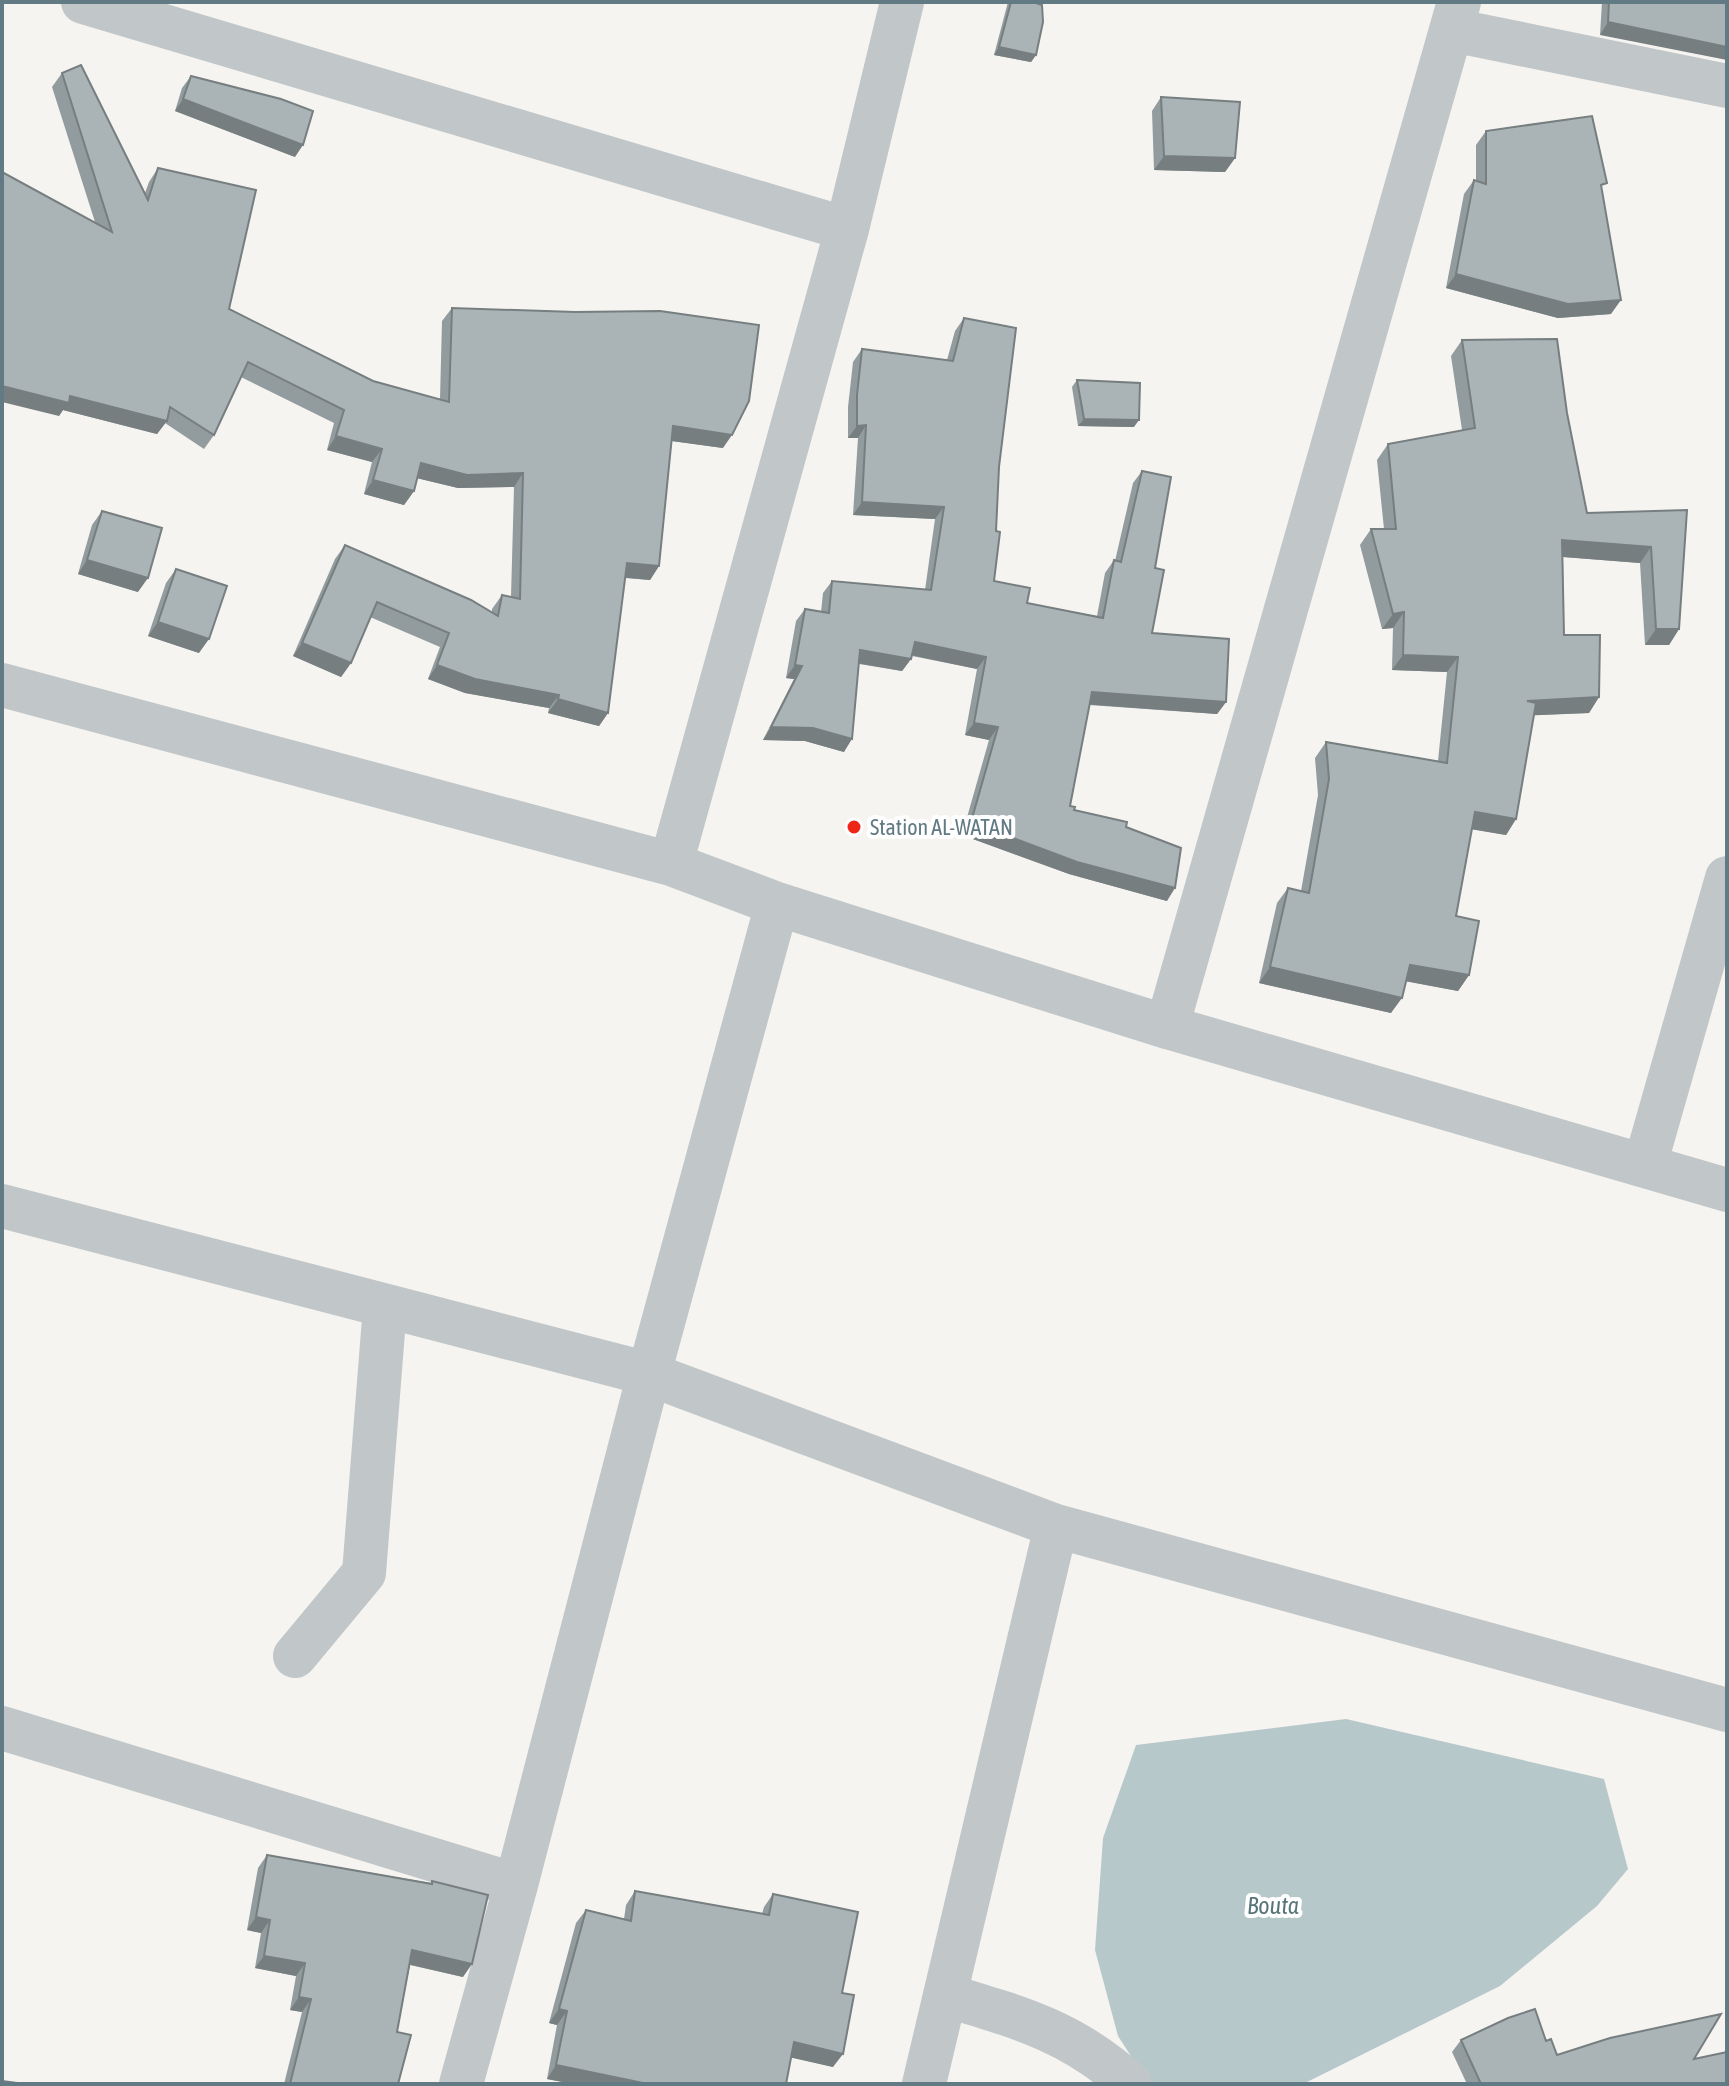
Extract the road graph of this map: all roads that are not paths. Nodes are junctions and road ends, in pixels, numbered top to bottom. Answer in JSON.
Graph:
{"nodes":[{"id":1,"x":83,"y":2,"type":"edge"},
{"id":2,"x":902,"y":2,"type":"edge"},
{"id":3,"x":1456,"y":16,"type":"edge"},
{"id":4,"x":1727,"y":86,"type":"edge"},
{"id":5,"x":847,"y":229,"type":"junction"},
{"id":6,"x":2,"y":685,"type":"edge"},
{"id":7,"x":671,"y":864,"type":"junction"},
{"id":8,"x":1727,"y":878,"type":"edge"},
{"id":9,"x":777,"y":904,"type":"junction"},
{"id":10,"x":1167,"y":1027,"type":"junction"},
{"id":11,"x":1645,"y":1165,"type":"junction"},
{"id":12,"x":1727,"y":1190,"type":"edge"},
{"id":13,"x":2,"y":1206,"type":"edge"},
{"id":14,"x":385,"y":1306,"type":"junction"},
{"id":15,"x":649,"y":1374,"type":"junction"},
{"id":16,"x":1056,"y":1526,"type":"junction"},
{"id":17,"x":295,"y":1656,"type":"dead end"},
{"id":18,"x":1727,"y":1710,"type":"edge"},
{"id":19,"x":2,"y":1728,"type":"edge"},
{"id":20,"x":516,"y":1885,"type":"junction"},
{"id":21,"x":945,"y":1995,"type":"junction"},
{"id":22,"x":461,"y":2084,"type":"edge"},
{"id":23,"x":924,"y":2084,"type":"edge"},
{"id":24,"x":1130,"y":2084,"type":"edge"}],
"edges":[{"from":1,"to":5,"type":"street"},
{"from":2,"to":5,"type":"street"},
{"from":3,"to":4,"type":"street"},
{"from":3,"to":10,"type":"street"},
{"from":5,"to":7,"type":"street"},
{"from":6,"to":7,"type":"street"},
{"from":7,"to":9,"type":"street"},
{"from":8,"to":11,"type":"street"},
{"from":9,"to":10,"type":"street"},
{"from":9,"to":15,"type":"street"},
{"from":10,"to":11,"type":"street"},
{"from":11,"to":12,"type":"street"},
{"from":13,"to":14,"type":"street"},
{"from":14,"to":15,"type":"street"},
{"from":14,"to":17,"type":"street"},
{"from":15,"to":16,"type":"street"},
{"from":15,"to":20,"type":"street"},
{"from":16,"to":18,"type":"street"},
{"from":16,"to":21,"type":"street"},
{"from":19,"to":20,"type":"street"},
{"from":20,"to":22,"type":"street"},
{"from":21,"to":23,"type":"street"},
{"from":21,"to":24,"type":"street"}]}
